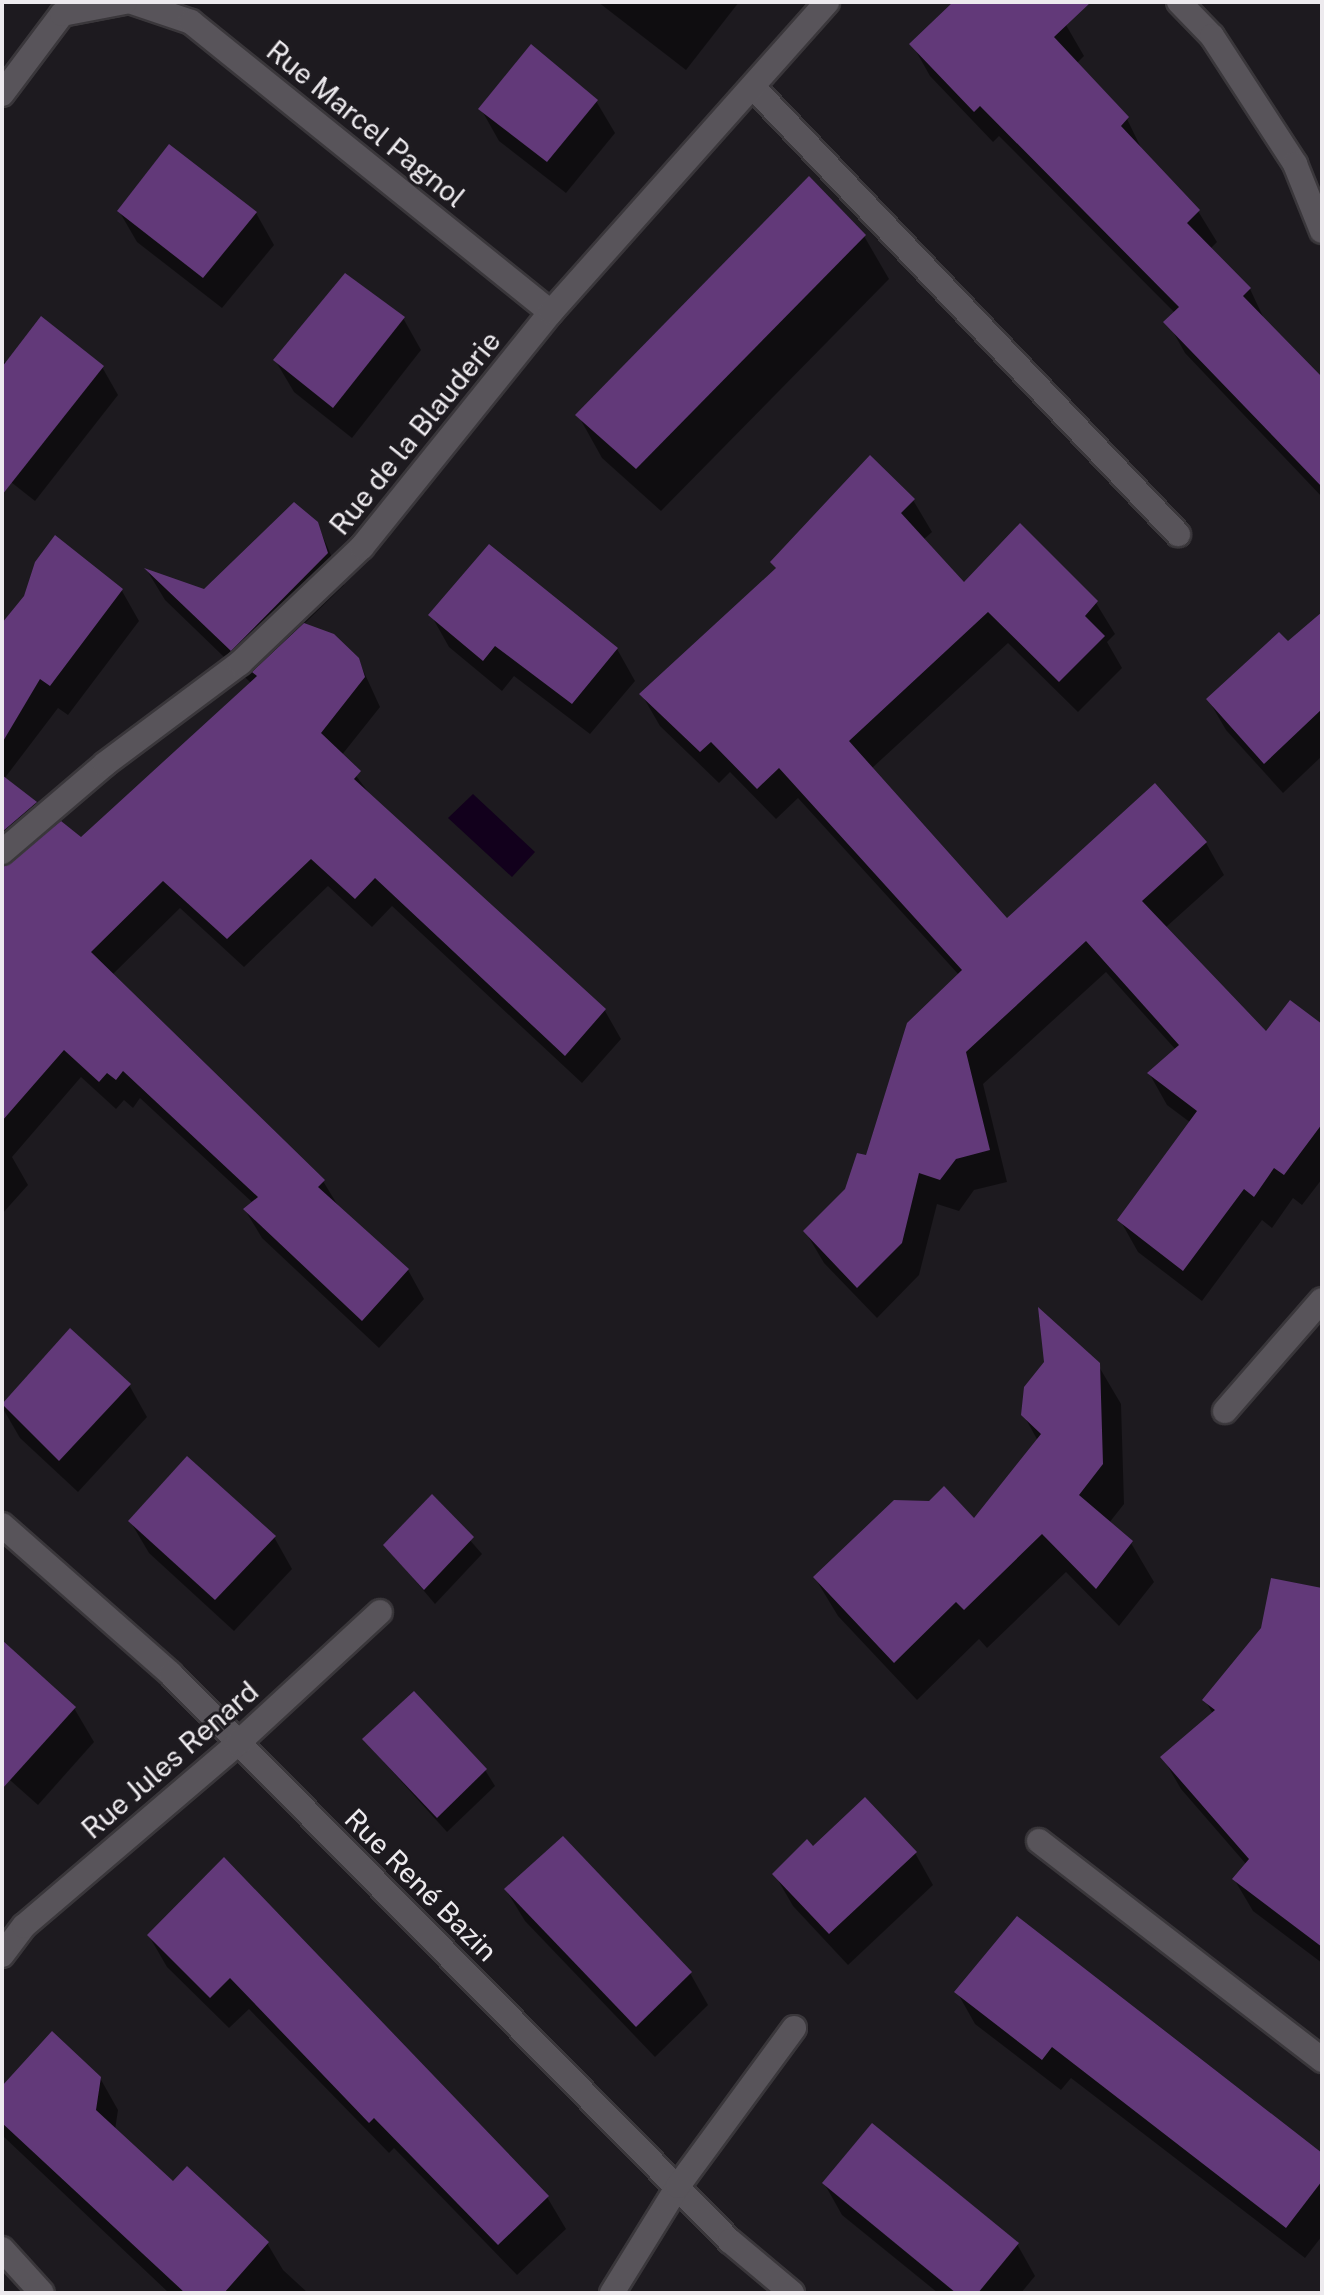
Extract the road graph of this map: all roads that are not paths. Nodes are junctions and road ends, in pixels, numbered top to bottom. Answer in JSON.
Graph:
{"nodes":[{"id":1,"x":125,"y":2,"type":"edge"},
{"id":2,"x":132,"y":2,"type":"edge"},
{"id":3,"x":827,"y":2,"type":"edge"},
{"id":4,"x":1179,"y":2,"type":"edge"},
{"id":5,"x":753,"y":87,"type":"junction"},
{"id":6,"x":2,"y":94,"type":"edge"},
{"id":7,"x":1322,"y":231,"type":"edge"},
{"id":8,"x":551,"y":312,"type":"junction"},
{"id":9,"x":1178,"y":534,"type":"dead end"},
{"id":10,"x":2,"y":852,"type":"edge"},
{"id":11,"x":1322,"y":1300,"type":"edge"},
{"id":12,"x":1225,"y":1411,"type":"dead end"},
{"id":13,"x":2,"y":1525,"type":"edge"},
{"id":14,"x":380,"y":1612,"type":"dead end"},
{"id":15,"x":238,"y":1743,"type":"junction"},
{"id":16,"x":1039,"y":1841,"type":"dead end"},
{"id":17,"x":2,"y":1955,"type":"edge"},
{"id":18,"x":794,"y":2028,"type":"dead end"},
{"id":19,"x":1322,"y":2060,"type":"edge"},
{"id":20,"x":678,"y":2186,"type":"junction"},
{"id":21,"x":2,"y":2249,"type":"edge"},
{"id":22,"x":42,"y":2293,"type":"edge"},
{"id":23,"x":612,"y":2293,"type":"edge"},
{"id":24,"x":792,"y":2293,"type":"edge"}],
"edges":[{"from":1,"to":6,"type":"street"},
{"from":2,"to":8,"type":"street","name":"Rue Marcel Pagnol"},
{"from":3,"to":5,"type":"street","name":"Rue de la Blauderie"},
{"from":4,"to":7,"type":"street"},
{"from":5,"to":8,"type":"street","name":"Rue de la Blauderie"},
{"from":5,"to":9,"type":"street"},
{"from":8,"to":10,"type":"street","name":"Rue de la Blauderie"},
{"from":11,"to":12,"type":"street"},
{"from":13,"to":15,"type":"street","name":"Rue René Bazin"},
{"from":14,"to":15,"type":"street","name":"Rue Jules Renard"},
{"from":15,"to":17,"type":"street","name":"Rue Jules Renard"},
{"from":15,"to":20,"type":"street","name":"Rue René Bazin"},
{"from":16,"to":19,"type":"street"},
{"from":18,"to":20,"type":"street"},
{"from":20,"to":23,"type":"street"},
{"from":20,"to":24,"type":"street","name":"Rue René Bazin"},
{"from":21,"to":22,"type":"street"}]}
